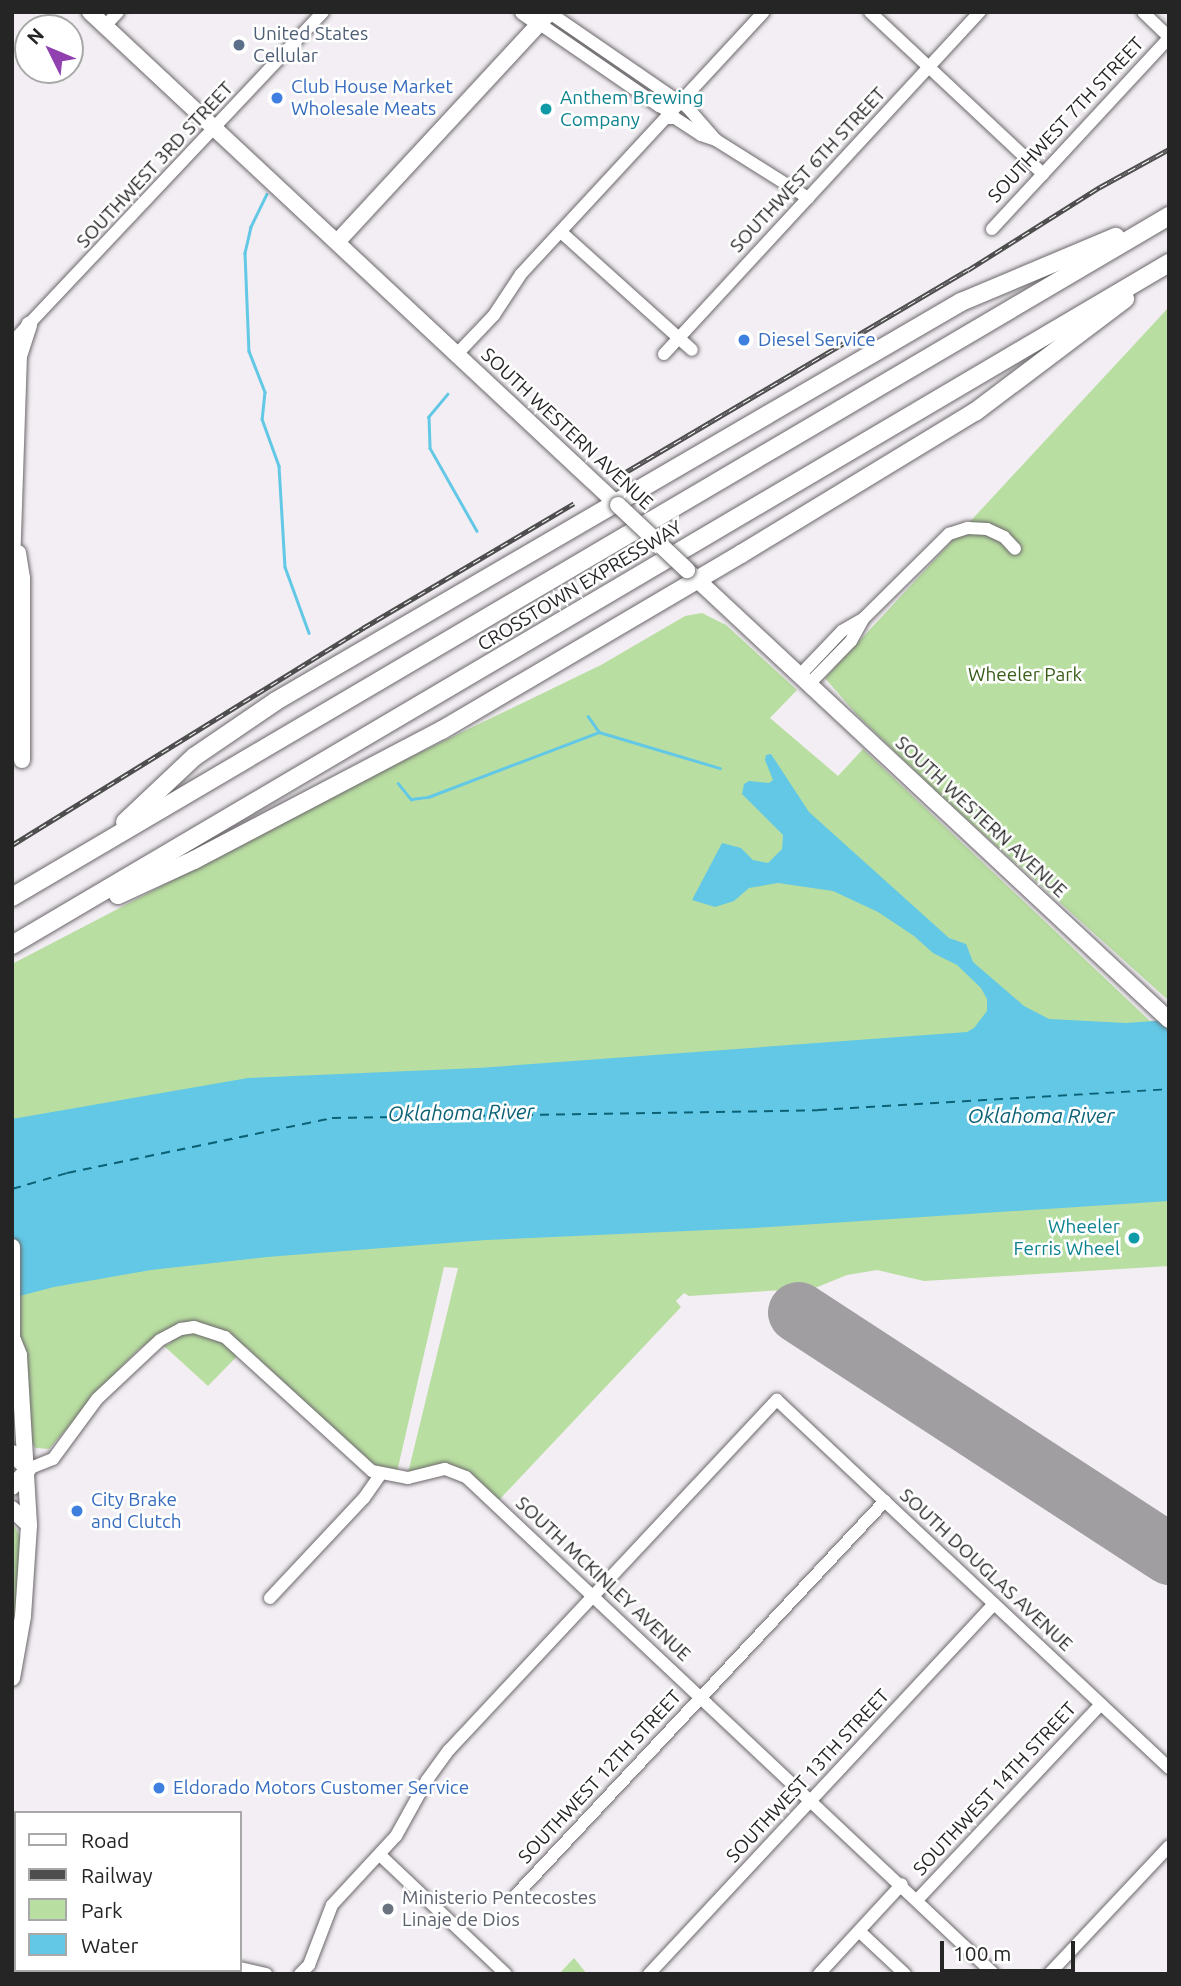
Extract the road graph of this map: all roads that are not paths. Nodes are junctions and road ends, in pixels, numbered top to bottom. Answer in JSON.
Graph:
{"nodes":[{"id":1,"x":90,"y":12,"type":"edge"},
{"id":2,"x":118,"y":12,"type":"edge"},
{"id":3,"x":323,"y":12,"type":"edge"},
{"id":4,"x":523,"y":12,"type":"edge"},
{"id":5,"x":764,"y":12,"type":"edge"},
{"id":6,"x":870,"y":12,"type":"edge"},
{"id":7,"x":980,"y":12,"type":"edge"},
{"id":8,"x":1143,"y":12,"type":"edge"},
{"id":9,"x":547,"y":15,"type":"edge"},
{"id":10,"x":105,"y":26,"type":"junction"},
{"id":11,"x":1169,"y":37,"type":"edge"},
{"id":12,"x":929,"y":67,"type":"junction"},
{"id":13,"x":680,"y":103,"type":"junction"},
{"id":14,"x":666,"y":118,"type":"junction"},
{"id":15,"x":215,"y":128,"type":"junction"},
{"id":16,"x":716,"y":139,"type":"junction"},
{"id":17,"x":1043,"y":174,"type":"junction"},
{"id":18,"x":808,"y":198,"type":"junction"},
{"id":19,"x":1169,"y":216,"type":"edge"},
{"id":20,"x":992,"y":229,"type":"dead end"},
{"id":21,"x":561,"y":232,"type":"junction"},
{"id":22,"x":337,"y":242,"type":"junction"},
{"id":23,"x":1169,"y":263,"type":"edge"},
{"id":24,"x":29,"y":325,"type":"junction"},
{"id":25,"x":678,"y":339,"type":"junction"},
{"id":26,"x":12,"y":342,"type":"edge"},
{"id":27,"x":691,"y":350,"type":"dead end"},
{"id":28,"x":457,"y":354,"type":"junction"},
{"id":29,"x":664,"y":354,"type":"dead end"},
{"id":30,"x":16,"y":371,"type":"edge"},
{"id":31,"x":616,"y":504,"type":"junction"},
{"id":32,"x":15,"y":533,"type":"junction"},
{"id":33,"x":1015,"y":549,"type":"dead end"},
{"id":34,"x":12,"y":565,"type":"edge"},
{"id":35,"x":692,"y":575,"type":"junction"},
{"id":36,"x":805,"y":680,"type":"junction"},
{"id":37,"x":17,"y":760,"type":"edge"},
{"id":38,"x":105,"y":842,"type":"junction"},
{"id":39,"x":12,"y":897,"type":"edge"},
{"id":40,"x":19,"y":941,"type":"edge"},
{"id":41,"x":1169,"y":1020,"type":"edge"},
{"id":42,"x":12,"y":1247,"type":"edge"},
{"id":43,"x":13,"y":1341,"type":"edge"},
{"id":44,"x":12,"y":1453,"type":"edge"},
{"id":45,"x":28,"y":1469,"type":"junction"},
{"id":46,"x":380,"y":1475,"type":"junction"},
{"id":47,"x":12,"y":1487,"type":"edge"},
{"id":48,"x":885,"y":1501,"type":"junction"},
{"id":49,"x":12,"y":1510,"type":"edge"},
{"id":50,"x":30,"y":1525,"type":"junction"},
{"id":51,"x":594,"y":1597,"type":"junction"},
{"id":52,"x":270,"y":1598,"type":"dead end"},
{"id":53,"x":994,"y":1605,"type":"junction"},
{"id":54,"x":15,"y":1654,"type":"edge"},
{"id":55,"x":12,"y":1678,"type":"edge"},
{"id":56,"x":702,"y":1697,"type":"junction"},
{"id":57,"x":1101,"y":1704,"type":"junction"},
{"id":58,"x":1169,"y":1768,"type":"edge"},
{"id":59,"x":811,"y":1800,"type":"junction"},
{"id":60,"x":1169,"y":1846,"type":"edge"},
{"id":61,"x":380,"y":1855,"type":"junction"},
{"id":62,"x":902,"y":1884,"type":"junction"},
{"id":63,"x":516,"y":1895,"type":"dead end"},
{"id":64,"x":918,"y":1899,"type":"junction"},
{"id":65,"x":859,"y":1931,"type":"junction"},
{"id":66,"x":242,"y":1968,"type":"edge"},
{"id":67,"x":266,"y":1974,"type":"edge"},
{"id":68,"x":300,"y":1974,"type":"edge"},
{"id":69,"x":506,"y":1974,"type":"edge"},
{"id":70,"x":649,"y":1974,"type":"edge"},
{"id":71,"x":819,"y":1974,"type":"edge"},
{"id":72,"x":905,"y":1974,"type":"edge"},
{"id":73,"x":994,"y":1974,"type":"edge"},
{"id":74,"x":1049,"y":1974,"type":"edge"}],
"edges":[{"from":1,"to":10,"type":"main road","name":"SOUTH WESTERN AVENUE"},
{"from":2,"to":10,"type":"street"},
{"from":3,"to":15,"type":"street","name":"SOUTHWEST 3RD STREET"},
{"from":4,"to":9,"type":"main road"},
{"from":5,"to":13,"type":"street"},
{"from":6,"to":12,"type":"street"},
{"from":7,"to":12,"type":"street","name":"SOUTHWEST 6TH STREET"},
{"from":8,"to":11,"type":"street"},
{"from":9,"to":13,"type":"street"},
{"from":9,"to":22,"type":"main road"},
{"from":10,"to":15,"type":"main road","name":"SOUTH WESTERN AVENUE"},
{"from":11,"to":17,"type":"street","name":"SOUTHWEST 7TH STREET"},
{"from":12,"to":17,"type":"street"},
{"from":12,"to":18,"type":"street","name":"SOUTHWEST 6TH STREET"},
{"from":13,"to":14,"type":"street"},
{"from":13,"to":16,"type":"street"},
{"from":14,"to":16,"type":"street"},
{"from":14,"to":21,"type":"street"},
{"from":15,"to":22,"type":"main road","name":"SOUTH WESTERN AVENUE"},
{"from":15,"to":24,"type":"street","name":"SOUTHWEST 3RD STREET"},
{"from":16,"to":18,"type":"street"},
{"from":17,"to":20,"type":"street","name":"SOUTHWEST 7TH STREET"},
{"from":18,"to":25,"type":"street","name":"SOUTHWEST 6TH STREET"},
{"from":19,"to":31,"type":"highway"},
{"from":19,"to":38,"type":"highway","name":"CROSSTOWN EXPRESSWAY"},
{"from":21,"to":25,"type":"street"},
{"from":21,"to":28,"type":"street"},
{"from":22,"to":28,"type":"main road","name":"SOUTH WESTERN AVENUE"},
{"from":23,"to":35,"type":"highway"},
{"from":23,"to":40,"type":"highway","name":"CROSSTOWN EXPRESSWAY"},
{"from":24,"to":26,"type":"street","name":"SOUTHWEST 3RD STREET"},
{"from":24,"to":30,"type":"main road"},
{"from":25,"to":27,"type":"street"},
{"from":25,"to":29,"type":"street","name":"SOUTHWEST 6TH STREET"},
{"from":28,"to":31,"type":"main road","name":"SOUTH WESTERN AVENUE"},
{"from":30,"to":32,"type":"main road"},
{"from":31,"to":35,"type":"main road","name":"SOUTH WESTERN AVENUE","bridge":true},
{"from":31,"to":38,"type":"highway"},
{"from":32,"to":34,"type":"main road"},
{"from":32,"to":37,"type":"main road"},
{"from":33,"to":36,"type":"street"},
{"from":35,"to":36,"type":"main road","name":"SOUTH WESTERN AVENUE"},
{"from":35,"to":40,"type":"highway"},
{"from":36,"to":41,"type":"main road","name":"SOUTH WESTERN AVENUE"},
{"from":38,"to":39,"type":"highway","name":"CROSSTOWN EXPRESSWAY"},
{"from":42,"to":43,"type":"main road"},
{"from":43,"to":45,"type":"main road"},
{"from":44,"to":45,"type":"main road"},
{"from":45,"to":46,"type":"street"},
{"from":45,"to":47,"type":"main road"},
{"from":45,"to":50,"type":"main road"},
{"from":46,"to":51,"type":"street","name":"SOUTH MCKINLEY AVENUE"},
{"from":46,"to":52,"type":"street"},
{"from":48,"to":51,"type":"street","name":"SOUTH DOUGLAS AVENUE"},
{"from":48,"to":53,"type":"street","name":"SOUTH DOUGLAS AVENUE"},
{"from":48,"to":56,"type":"street","name":"SOUTHWEST 12TH STREET"},
{"from":49,"to":50,"type":"main road"},
{"from":50,"to":54,"type":"main road"},
{"from":51,"to":56,"type":"street","name":"SOUTH MCKINLEY AVENUE"},
{"from":51,"to":61,"type":"street"},
{"from":53,"to":57,"type":"street","name":"SOUTH DOUGLAS AVENUE"},
{"from":53,"to":59,"type":"street","name":"SOUTHWEST 13TH STREET"},
{"from":54,"to":55,"type":"main road"},
{"from":56,"to":59,"type":"street","name":"SOUTH MCKINLEY AVENUE"},
{"from":56,"to":63,"type":"street","name":"SOUTHWEST 12TH STREET"},
{"from":57,"to":58,"type":"street","name":"SOUTH DOUGLAS AVENUE"},
{"from":57,"to":64,"type":"street","name":"SOUTHWEST 14TH STREET"},
{"from":59,"to":62,"type":"street","name":"SOUTH MCKINLEY AVENUE"},
{"from":59,"to":70,"type":"street","name":"SOUTHWEST 13TH STREET"},
{"from":60,"to":74,"type":"street"},
{"from":61,"to":68,"type":"street"},
{"from":61,"to":69,"type":"street"},
{"from":62,"to":64,"type":"street","name":"SOUTH MCKINLEY AVENUE"},
{"from":62,"to":65,"type":"street"},
{"from":64,"to":73,"type":"street","name":"SOUTH MCKINLEY AVENUE"},
{"from":65,"to":71,"type":"street"},
{"from":65,"to":72,"type":"street"},
{"from":66,"to":67,"type":"street"}]}
